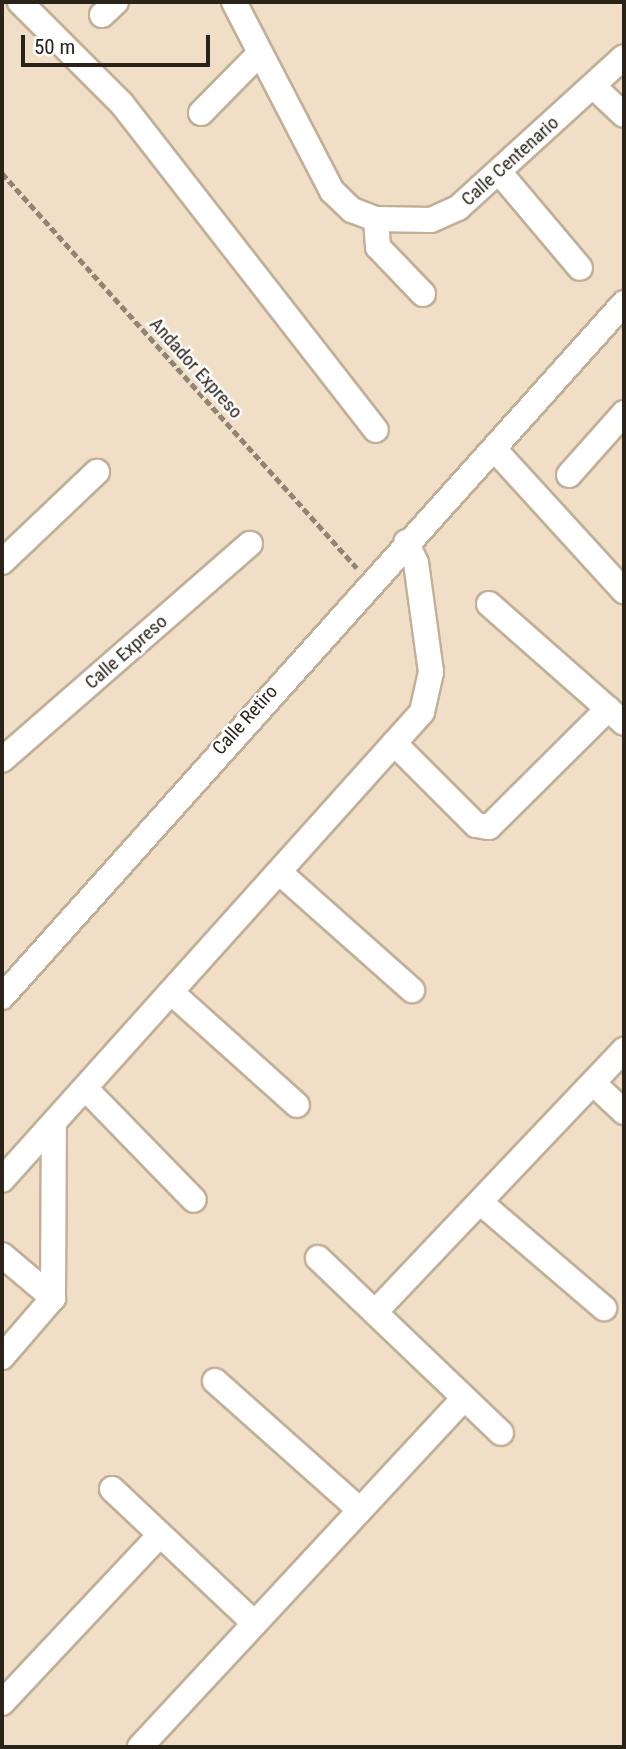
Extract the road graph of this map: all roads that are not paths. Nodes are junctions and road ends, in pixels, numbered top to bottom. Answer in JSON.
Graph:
{"nodes":[{"id":1,"x":20,"y":2,"type":"edge"},
{"id":2,"x":240,"y":4,"type":"edge"},
{"id":3,"x":261,"y":53,"type":"junction"},
{"id":4,"x":624,"y":57,"type":"edge"},
{"id":5,"x":593,"y":86,"type":"junction"},
{"id":6,"x":201,"y":113,"type":"dead end"},
{"id":7,"x":624,"y":115,"type":"edge"},
{"id":8,"x":500,"y":173,"type":"junction"},
{"id":9,"x":376,"y":219,"type":"junction"},
{"id":10,"x":580,"y":268,"type":"dead end"},
{"id":11,"x":423,"y":294,"type":"dead end"},
{"id":12,"x":624,"y":303,"type":"edge"},
{"id":13,"x":624,"y":413,"type":"edge"},
{"id":14,"x":376,"y":430,"type":"dead end"},
{"id":15,"x":496,"y":451,"type":"junction"},
{"id":16,"x":97,"y":471,"type":"dead end"},
{"id":17,"x":569,"y":475,"type":"dead end"},
{"id":18,"x":406,"y":542,"type":"junction"},
{"id":19,"x":250,"y":544,"type":"dead end"},
{"id":20,"x":2,"y":562,"type":"edge"},
{"id":21,"x":624,"y":591,"type":"edge"},
{"id":22,"x":489,"y":604,"type":"dead end"},
{"id":23,"x":616,"y":716,"type":"edge"},
{"id":24,"x":394,"y":743,"type":"junction"},
{"id":25,"x":2,"y":760,"type":"edge"},
{"id":26,"x":279,"y":872,"type":"junction"},
{"id":27,"x":412,"y":990,"type":"dead end"},
{"id":28,"x":171,"y":992,"type":"junction"},
{"id":29,"x":2,"y":997,"type":"edge"},
{"id":30,"x":624,"y":1050,"type":"edge"},
{"id":31,"x":594,"y":1084,"type":"junction"},
{"id":32,"x":88,"y":1090,"type":"junction"},
{"id":33,"x":297,"y":1105,"type":"dead end"},
{"id":34,"x":624,"y":1112,"type":"edge"},
{"id":35,"x":54,"y":1124,"type":"junction"},
{"id":36,"x":2,"y":1180,"type":"edge"},
{"id":37,"x":194,"y":1200,"type":"dead end"},
{"id":38,"x":481,"y":1203,"type":"junction"},
{"id":39,"x":2,"y":1255,"type":"edge"},
{"id":40,"x":318,"y":1258,"type":"dead end"},
{"id":41,"x":53,"y":1298,"type":"junction"},
{"id":42,"x":604,"y":1308,"type":"dead end"},
{"id":43,"x":377,"y":1310,"type":"junction"},
{"id":44,"x":2,"y":1357,"type":"edge"},
{"id":45,"x":215,"y":1381,"type":"dead end"},
{"id":46,"x":463,"y":1399,"type":"junction"},
{"id":47,"x":501,"y":1433,"type":"dead end"},
{"id":48,"x":112,"y":1489,"type":"dead end"},
{"id":49,"x":360,"y":1510,"type":"junction"},
{"id":50,"x":160,"y":1535,"type":"junction"},
{"id":51,"x":254,"y":1623,"type":"junction"},
{"id":52,"x":2,"y":1703,"type":"edge"},
{"id":53,"x":140,"y":1747,"type":"edge"}],
"edges":[{"from":1,"to":14,"type":"street"},
{"from":2,"to":3,"type":"street","name":"Calle Centenario"},
{"from":3,"to":6,"type":"street"},
{"from":3,"to":9,"type":"street","name":"Calle Centenario"},
{"from":4,"to":5,"type":"street","name":"Calle Centenario"},
{"from":5,"to":7,"type":"street"},
{"from":5,"to":8,"type":"street","name":"Calle Centenario"},
{"from":8,"to":9,"type":"street","name":"Calle Centenario"},
{"from":8,"to":10,"type":"street"},
{"from":9,"to":11,"type":"street"},
{"from":12,"to":15,"type":"street","name":"Calle Retiro"},
{"from":13,"to":17,"type":"street"},
{"from":15,"to":18,"type":"street","name":"Calle Retiro"},
{"from":15,"to":21,"type":"street"},
{"from":16,"to":20,"type":"street"},
{"from":18,"to":24,"type":"street"},
{"from":18,"to":29,"type":"street","name":"Calle Retiro"},
{"from":19,"to":25,"type":"street","name":"Calle Expreso"},
{"from":22,"to":23,"type":"street"},
{"from":23,"to":24,"type":"street"},
{"from":24,"to":26,"type":"street"},
{"from":26,"to":27,"type":"street"},
{"from":26,"to":28,"type":"street"},
{"from":28,"to":32,"type":"street"},
{"from":28,"to":33,"type":"street"},
{"from":30,"to":31,"type":"street"},
{"from":31,"to":34,"type":"street"},
{"from":31,"to":38,"type":"street"},
{"from":32,"to":35,"type":"street"},
{"from":32,"to":37,"type":"street"},
{"from":35,"to":36,"type":"street"},
{"from":35,"to":41,"type":"street"},
{"from":38,"to":42,"type":"street"},
{"from":38,"to":43,"type":"street"},
{"from":39,"to":41,"type":"street"},
{"from":40,"to":43,"type":"street"},
{"from":41,"to":44,"type":"street"},
{"from":43,"to":46,"type":"street"},
{"from":45,"to":49,"type":"street"},
{"from":46,"to":47,"type":"street"},
{"from":46,"to":49,"type":"street"},
{"from":48,"to":50,"type":"street"},
{"from":49,"to":51,"type":"street"},
{"from":50,"to":51,"type":"street"},
{"from":50,"to":52,"type":"street"},
{"from":51,"to":53,"type":"street"}]}
